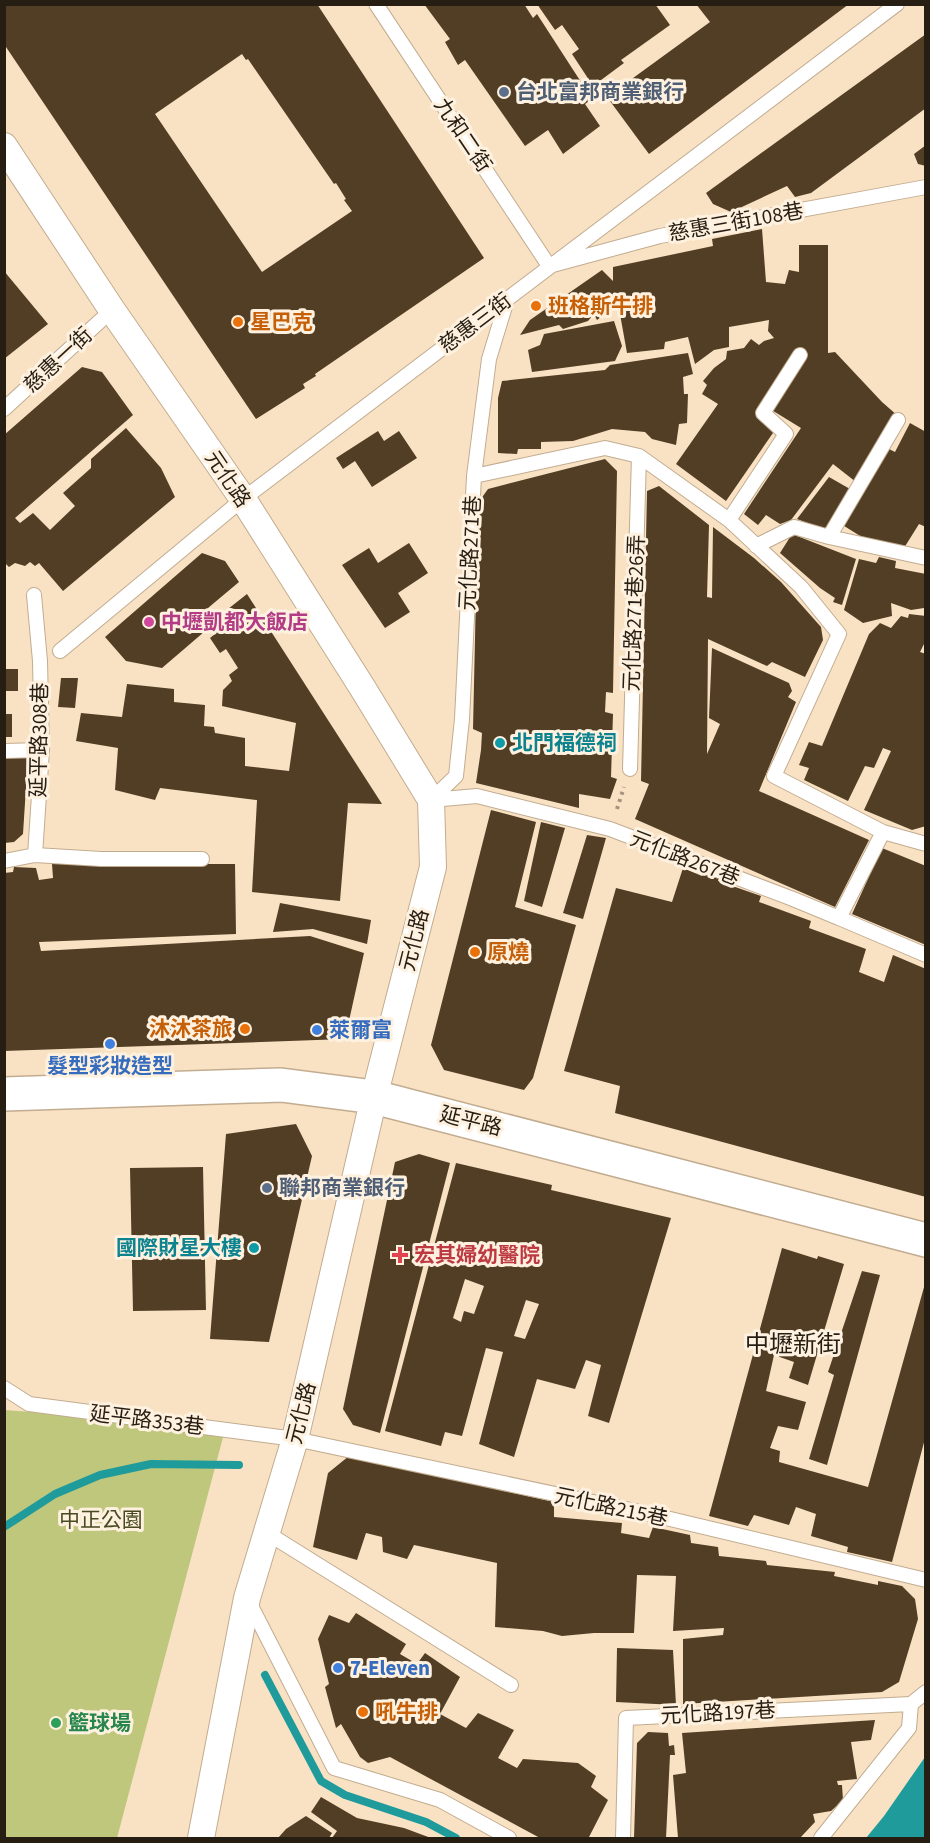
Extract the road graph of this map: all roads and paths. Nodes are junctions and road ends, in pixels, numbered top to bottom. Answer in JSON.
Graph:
{"nodes":[{"id":1,"x":376,"y":4,"type":"edge"},
{"id":2,"x":897,"y":4,"type":"edge"},
{"id":3,"x":4,"y":146,"type":"edge"},
{"id":4,"x":926,"y":188,"type":"edge"},
{"id":5,"x":549,"y":266,"type":"junction"},
{"id":6,"x":507,"y":300,"type":"junction"},
{"id":7,"x":112,"y":310,"type":"junction"},
{"id":8,"x":800,"y":355,"type":"dead end"},
{"id":9,"x":4,"y":409,"type":"edge"},
{"id":10,"x":898,"y":420,"type":"dead end"},
{"id":11,"x":639,"y":456,"type":"junction"},
{"id":12,"x":474,"y":476,"type":"junction"},
{"id":13,"x":243,"y":499,"type":"junction"},
{"id":14,"x":729,"y":520,"type":"junction"},
{"id":15,"x":829,"y":537,"type":"junction"},
{"id":16,"x":756,"y":546,"type":"junction"},
{"id":17,"x":926,"y":558,"type":"edge"},
{"id":18,"x":34,"y":595,"type":"dead end"},
{"id":19,"x":60,"y":651,"type":"dead end"},
{"id":20,"x":42,"y":750,"type":"junction"},
{"id":21,"x":4,"y":751,"type":"edge"},
{"id":22,"x":630,"y":769,"type":"joint"},
{"id":23,"x":431,"y":800,"type":"junction"},
{"id":24,"x":610,"y":829,"type":"junction"},
{"id":25,"x":883,"y":832,"type":"junction"},
{"id":26,"x":926,"y":844,"type":"edge"},
{"id":27,"x":35,"y":855,"type":"junction"},
{"id":28,"x":202,"y":859,"type":"dead end"},
{"id":29,"x":4,"y":861,"type":"edge"},
{"id":30,"x":839,"y":918,"type":"junction"},
{"id":31,"x":926,"y":955,"type":"edge"},
{"id":32,"x":4,"y":1094,"type":"edge"},
{"id":33,"x":374,"y":1096,"type":"junction"},
{"id":34,"x":926,"y":1240,"type":"edge"},
{"id":35,"x":4,"y":1388,"type":"edge"},
{"id":36,"x":295,"y":1439,"type":"junction"},
{"id":37,"x":267,"y":1533,"type":"junction"},
{"id":38,"x":926,"y":1580,"type":"edge"},
{"id":39,"x":247,"y":1598,"type":"junction"},
{"id":40,"x":511,"y":1685,"type":"dead end"},
{"id":41,"x":926,"y":1692,"type":"edge"},
{"id":42,"x":911,"y":1704,"type":"junction"},
{"id":43,"x":201,"y":1839,"type":"edge"},
{"id":44,"x":509,"y":1839,"type":"edge"},
{"id":45,"x":623,"y":1839,"type":"edge"},
{"id":46,"x":821,"y":1839,"type":"edge"}],
"edges":[{"from":1,"to":5,"type":"lane","name":"九和二街"},
{"from":2,"to":5,"type":"lane","name":"慈惠三街"},
{"from":3,"to":7,"type":"street","name":"元化路"},
{"from":4,"to":5,"type":"lane","name":"慈惠三街108巷"},
{"from":5,"to":6,"type":"lane","name":"慈惠三街"},
{"from":6,"to":12,"type":"lane","name":"元化路271巷"},
{"from":6,"to":13,"type":"lane","name":"慈惠三街"},
{"from":7,"to":9,"type":"lane","name":"慈惠一街"},
{"from":7,"to":13,"type":"street","name":"元化路"},
{"from":8,"to":14,"type":"lane"},
{"from":10,"to":15,"type":"lane"},
{"from":11,"to":12,"type":"lane"},
{"from":11,"to":14,"type":"lane"},
{"from":11,"to":22,"type":"lane","name":"元化路271巷26弄"},
{"from":12,"to":23,"type":"lane","name":"元化路271巷"},
{"from":13,"to":19,"type":"lane","name":"慈惠三街"},
{"from":13,"to":23,"type":"street","name":"元化路"},
{"from":14,"to":16,"type":"lane"},
{"from":15,"to":16,"type":"lane"},
{"from":15,"to":17,"type":"lane"},
{"from":16,"to":25,"type":"lane"},
{"from":18,"to":20,"type":"lane","name":"延平路308巷"},
{"from":20,"to":21,"type":"lane"},
{"from":20,"to":27,"type":"lane","name":"延平路308巷"},
{"from":22,"to":24,"type":"path"},
{"from":23,"to":24,"type":"lane","name":"元化路267巷"},
{"from":23,"to":33,"type":"street","name":"元化路"},
{"from":24,"to":30,"type":"lane","name":"元化路267巷"},
{"from":25,"to":26,"type":"lane"},
{"from":25,"to":30,"type":"lane"},
{"from":27,"to":28,"type":"lane"},
{"from":27,"to":29,"type":"lane"},
{"from":30,"to":31,"type":"lane","name":"元化路267巷"},
{"from":32,"to":33,"type":"main road","name":"延平路"},
{"from":33,"to":34,"type":"main road","name":"延平路"},
{"from":33,"to":36,"type":"street","name":"元化路"},
{"from":35,"to":36,"type":"lane","name":"延平路353巷"},
{"from":36,"to":37,"type":"street","name":"元化路"},
{"from":36,"to":38,"type":"lane","name":"元化路215巷"},
{"from":37,"to":39,"type":"street","name":"元化路"},
{"from":37,"to":40,"type":"lane"},
{"from":39,"to":43,"type":"street","name":"元化路"},
{"from":39,"to":44,"type":"lane"},
{"from":41,"to":42,"type":"lane"},
{"from":42,"to":45,"type":"lane","name":"元化路197巷"},
{"from":42,"to":46,"type":"lane"}]}
